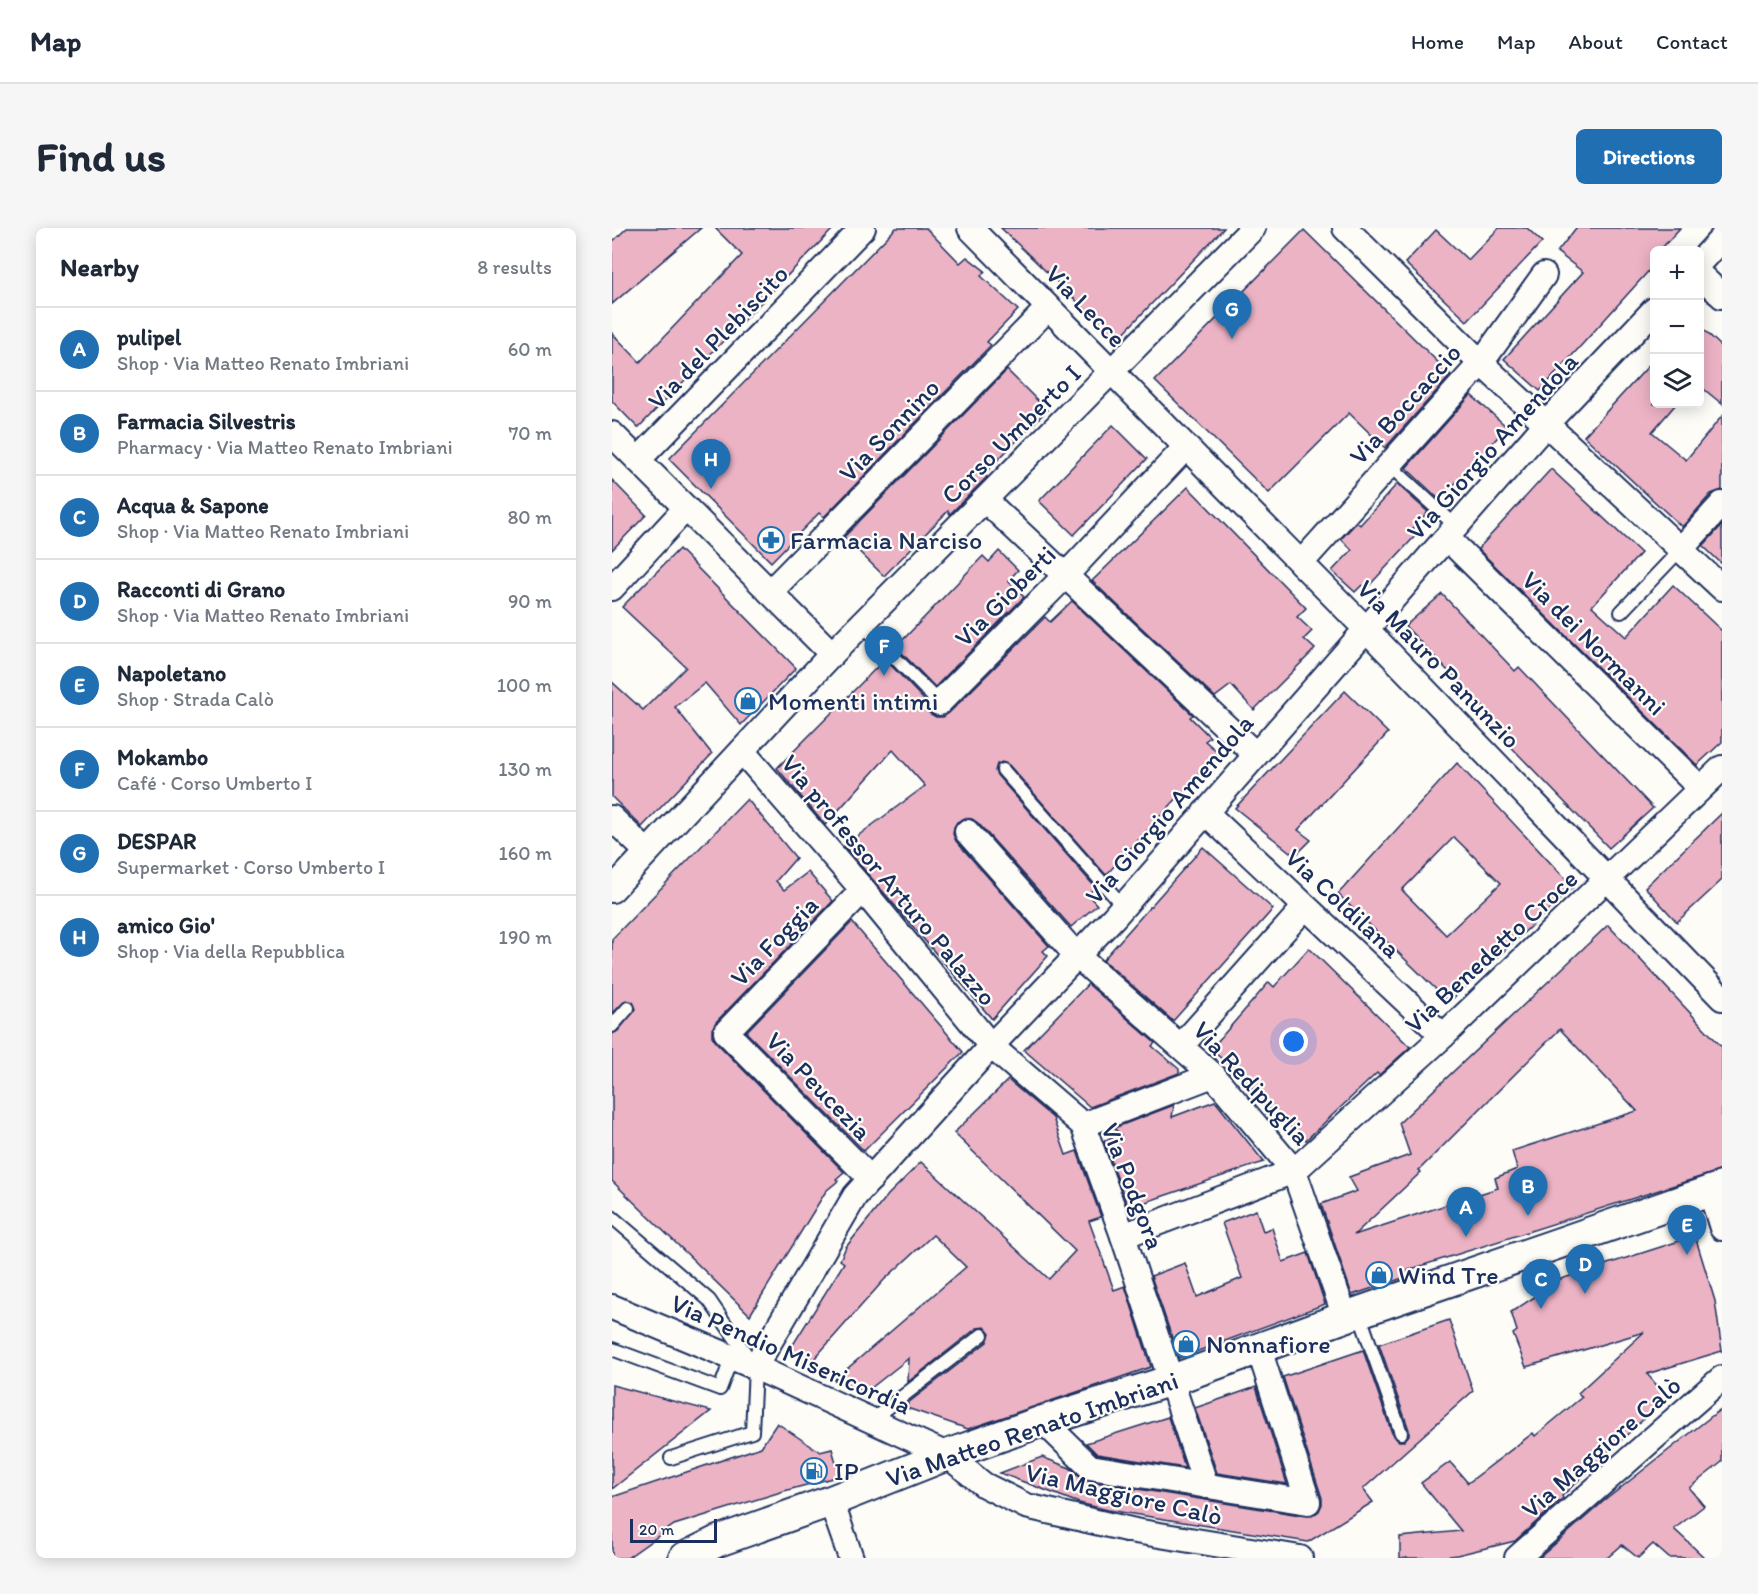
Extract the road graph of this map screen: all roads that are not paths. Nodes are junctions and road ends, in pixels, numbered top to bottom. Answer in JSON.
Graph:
{"nodes":[{"id":1,"x":863,"y":228,"type":"edge"},
{"id":2,"x":970,"y":228,"type":"edge"},
{"id":3,"x":1253,"y":228,"type":"edge"},
{"id":4,"x":1345,"y":228,"type":"edge"},
{"id":5,"x":1722,"y":238,"type":"edge"},
{"id":6,"x":1704,"y":258,"type":"edge"},
{"id":7,"x":1544,"y":275,"type":"dead end"},
{"id":8,"x":1704,"y":279,"type":"edge"},
{"id":9,"x":1722,"y":296,"type":"edge"},
{"id":10,"x":1048,"y":308,"type":"junction"},
{"id":11,"x":1650,"y":314,"type":"edge"},
{"id":12,"x":1481,"y":363,"type":"junction"},
{"id":13,"x":1111,"y":373,"type":"junction"},
{"id":14,"x":1546,"y":424,"type":"junction"},
{"id":15,"x":612,"y":434,"type":"edge"},
{"id":16,"x":1185,"y":448,"type":"junction"},
{"id":17,"x":638,"y":460,"type":"junction"},
{"id":18,"x":1389,"y":465,"type":"junction"},
{"id":19,"x":985,"y":500,"type":"junction"},
{"id":20,"x":1722,"y":504,"type":"edge"},
{"id":21,"x":686,"y":508,"type":"junction"},
{"id":22,"x":1452,"y":532,"type":"junction"},
{"id":23,"x":1681,"y":549,"type":"junction"},
{"id":24,"x":1301,"y":563,"type":"junction"},
{"id":25,"x":1065,"y":576,"type":"junction"},
{"id":26,"x":612,"y":588,"type":"edge"},
{"id":27,"x":1722,"y":588,"type":"edge"},
{"id":28,"x":770,"y":592,"type":"junction"},
{"id":29,"x":1621,"y":612,"type":"dead end"},
{"id":30,"x":862,"y":624,"type":"junction"},
{"id":31,"x":1366,"y":628,"type":"junction"},
{"id":32,"x":832,"y":654,"type":"junction"},
{"id":33,"x":939,"y":703,"type":"joint"},
{"id":34,"x":742,"y":751,"type":"junction"},
{"id":35,"x":1255,"y":754,"type":"junction"},
{"id":36,"x":1722,"y":768,"type":"edge"},
{"id":37,"x":1002,"y":770,"type":"dead end"},
{"id":38,"x":1700,"y":789,"type":"junction"},
{"id":39,"x":1205,"y":812,"type":"junction"},
{"id":40,"x":612,"y":818,"type":"edge"},
{"id":41,"x":967,"y":832,"type":"dead end"},
{"id":42,"x":647,"y":852,"type":"junction"},
{"id":43,"x":1608,"y":879,"type":"junction"},
{"id":44,"x":612,"y":890,"type":"edge"},
{"id":45,"x":863,"y":890,"type":"junction"},
{"id":46,"x":1123,"y":906,"type":"junction"},
{"id":47,"x":1305,"y":907,"type":"junction"},
{"id":48,"x":1077,"y":956,"type":"junction"},
{"id":49,"x":1722,"y":998,"type":"edge"},
{"id":50,"x":628,"y":1008,"type":"dead end"},
{"id":51,"x":612,"y":1026,"type":"edge"},
{"id":52,"x":726,"y":1032,"type":"joint"},
{"id":53,"x":1443,"y":1036,"type":"junction"},
{"id":54,"x":991,"y":1046,"type":"junction"},
{"id":55,"x":1181,"y":1046,"type":"junction"},
{"id":56,"x":1213,"y":1075,"type":"junction"},
{"id":57,"x":1083,"y":1125,"type":"junction"},
{"id":58,"x":1294,"y":1171,"type":"junction"},
{"id":59,"x":871,"y":1179,"type":"junction"},
{"id":60,"x":1716,"y":1188,"type":"edge"},
{"id":61,"x":612,"y":1217,"type":"edge"},
{"id":62,"x":1722,"y":1228,"type":"edge"},
{"id":63,"x":1123,"y":1236,"type":"junction"},
{"id":64,"x":612,"y":1308,"type":"edge"},
{"id":65,"x":1352,"y":1314,"type":"junction"},
{"id":66,"x":982,"y":1335,"type":"dead end"},
{"id":67,"x":612,"y":1349,"type":"edge"},
{"id":68,"x":1259,"y":1349,"type":"junction"},
{"id":69,"x":732,"y":1357,"type":"junction"},
{"id":70,"x":754,"y":1367,"type":"junction"},
{"id":71,"x":1722,"y":1378,"type":"edge"},
{"id":72,"x":1172,"y":1380,"type":"junction"},
{"id":73,"x":872,"y":1420,"type":"junction"},
{"id":74,"x":1043,"y":1421,"type":"junction"},
{"id":75,"x":1401,"y":1432,"type":"dead end"},
{"id":76,"x":947,"y":1455,"type":"junction"},
{"id":77,"x":671,"y":1458,"type":"dead end"},
{"id":78,"x":1206,"y":1486,"type":"junction"},
{"id":79,"x":831,"y":1501,"type":"junction"},
{"id":80,"x":684,"y":1558,"type":"edge"},
{"id":81,"x":851,"y":1558,"type":"edge"},
{"id":82,"x":1300,"y":1558,"type":"edge"},
{"id":83,"x":1517,"y":1558,"type":"edge"}],
"edges":[{"from":1,"to":17,"type":"street","name":"Via del Plebiscito"},
{"from":2,"to":10,"type":"street","name":"Via Lecce"},
{"from":3,"to":13,"type":"street","name":"Corso Umberto I"},
{"from":4,"to":12,"type":"street"},
{"from":5,"to":6,"type":"street"},
{"from":7,"to":12,"type":"street","name":"Via Boccaccio"},
{"from":8,"to":9,"type":"street"},
{"from":10,"to":13,"type":"street","name":"Via Lecce"},
{"from":10,"to":28,"type":"street","name":"Via Sonnino"},
{"from":11,"to":14,"type":"street","name":"Via Giorgio Amendola"},
{"from":12,"to":14,"type":"street"},
{"from":12,"to":18,"type":"street","name":"Via Boccaccio"},
{"from":13,"to":16,"type":"street","name":"Via Mauro Panunzio"},
{"from":13,"to":19,"type":"street","name":"Corso Umberto I"},
{"from":14,"to":22,"type":"street","name":"Via Giorgio Amendola"},
{"from":14,"to":23,"type":"street"},
{"from":15,"to":17,"type":"street"},
{"from":16,"to":24,"type":"street","name":"Via Mauro Panunzio"},
{"from":16,"to":25,"type":"street","name":"Via Gioberti"},
{"from":17,"to":21,"type":"street"},
{"from":18,"to":22,"type":"lane"},
{"from":18,"to":24,"type":"street","name":"Via Boccaccio"},
{"from":19,"to":25,"type":"street"},
{"from":19,"to":30,"type":"street","name":"Corso Umberto I"},
{"from":20,"to":23,"type":"street"},
{"from":21,"to":26,"type":"street"},
{"from":21,"to":28,"type":"street"},
{"from":22,"to":31,"type":"street","name":"Via Giorgio Amendola"},
{"from":22,"to":38,"type":"street","name":"Via dei Normanni"},
{"from":23,"to":27,"type":"street"},
{"from":23,"to":29,"type":"lane"},
{"from":24,"to":31,"type":"street","name":"Via Mauro Panunzio"},
{"from":25,"to":33,"type":"street","name":"Via Gioberti"},
{"from":25,"to":35,"type":"street"},
{"from":28,"to":32,"type":"street"},
{"from":30,"to":32,"type":"street","name":"Corso Umberto I"},
{"from":30,"to":33,"type":"lane","name":"Via Gioberti"},
{"from":31,"to":35,"type":"street","name":"Via Giorgio Amendola"},
{"from":31,"to":43,"type":"street","name":"Via Mauro Panunzio"},
{"from":32,"to":34,"type":"street","name":"Corso Umberto I"},
{"from":34,"to":42,"type":"street","name":"Corso Umberto I"},
{"from":34,"to":45,"type":"street","name":"Via professor Arturo Palazzo"},
{"from":35,"to":39,"type":"street","name":"Via Giorgio Amendola"},
{"from":36,"to":38,"type":"street","name":"Via Benedetto Croce"},
{"from":37,"to":46,"type":"lane"},
{"from":38,"to":43,"type":"street","name":"Via Benedetto Croce"},
{"from":39,"to":46,"type":"street","name":"Via Giorgio Amendola"},
{"from":39,"to":47,"type":"street","name":"Via Coldilana"},
{"from":40,"to":42,"type":"street"},
{"from":41,"to":48,"type":"street","name":"Via Redipuglia"},
{"from":42,"to":44,"type":"street","name":"Corso Umberto I"},
{"from":43,"to":49,"type":"street","name":"Via Mauro Panunzio"},
{"from":43,"to":53,"type":"street","name":"Via Benedetto Croce"},
{"from":45,"to":52,"type":"street","name":"Via Foggia"},
{"from":45,"to":54,"type":"street","name":"Via professor Arturo Palazzo"},
{"from":46,"to":48,"type":"street","name":"Via Giorgio Amendola"},
{"from":47,"to":53,"type":"street","name":"Via Coldilana"},
{"from":47,"to":55,"type":"street"},
{"from":48,"to":54,"type":"street","name":"Via Giorgio Amendola"},
{"from":48,"to":55,"type":"street","name":"Via Redipuglia"},
{"from":50,"to":51,"type":"lane"},
{"from":52,"to":59,"type":"street","name":"Via Peucezia"},
{"from":53,"to":58,"type":"street","name":"Via Benedetto Croce"},
{"from":54,"to":57,"type":"street","name":"Via Podgora"},
{"from":54,"to":59,"type":"street","name":"Via Giorgio Amendola"},
{"from":55,"to":56,"type":"street","name":"Via Redipuglia"},
{"from":56,"to":57,"type":"street"},
{"from":56,"to":58,"type":"street","name":"Via Redipuglia"},
{"from":57,"to":63,"type":"street","name":"Via Podgora"},
{"from":58,"to":63,"type":"street"},
{"from":58,"to":65,"type":"street","name":"Via Redipuglia"},
{"from":59,"to":70,"type":"street","name":"Via Giorgio Amendola"},
{"from":60,"to":62,"type":"street"},
{"from":60,"to":65,"type":"street","name":"Via Matteo Renato Imbriani"},
{"from":61,"to":70,"type":"lane"},
{"from":63,"to":72,"type":"street","name":"Via Podgora"},
{"from":64,"to":69,"type":"street","name":"Via Pendio Misericordia"},
{"from":65,"to":68,"type":"street","name":"Via Matteo Renato Imbriani"},
{"from":65,"to":75,"type":"lane"},
{"from":66,"to":73,"type":"lane"},
{"from":67,"to":69,"type":"lane"},
{"from":68,"to":72,"type":"street","name":"Via Matteo Renato Imbriani"},
{"from":68,"to":78,"type":"street"},
{"from":69,"to":70,"type":"street","name":"Via Pendio Misericordia"},
{"from":70,"to":73,"type":"street","name":"Via Pendio Misericordia"},
{"from":70,"to":77,"type":"lane"},
{"from":71,"to":83,"type":"street","name":"Via Maggiore Calò"},
{"from":72,"to":74,"type":"street","name":"Via Matteo Renato Imbriani"},
{"from":72,"to":78,"type":"street","name":"Via Podgora"},
{"from":73,"to":76,"type":"street","name":"Via Pendio Misericordia"},
{"from":74,"to":76,"type":"street","name":"Via Matteo Renato Imbriani"},
{"from":74,"to":78,"type":"street"},
{"from":76,"to":79,"type":"street","name":"Via Matteo Renato Imbriani"},
{"from":76,"to":82,"type":"street","name":"Via Maggiore Calò"},
{"from":79,"to":80,"type":"street","name":"Via Matteo Renato Imbriani"},
{"from":79,"to":81,"type":"street"}]}
